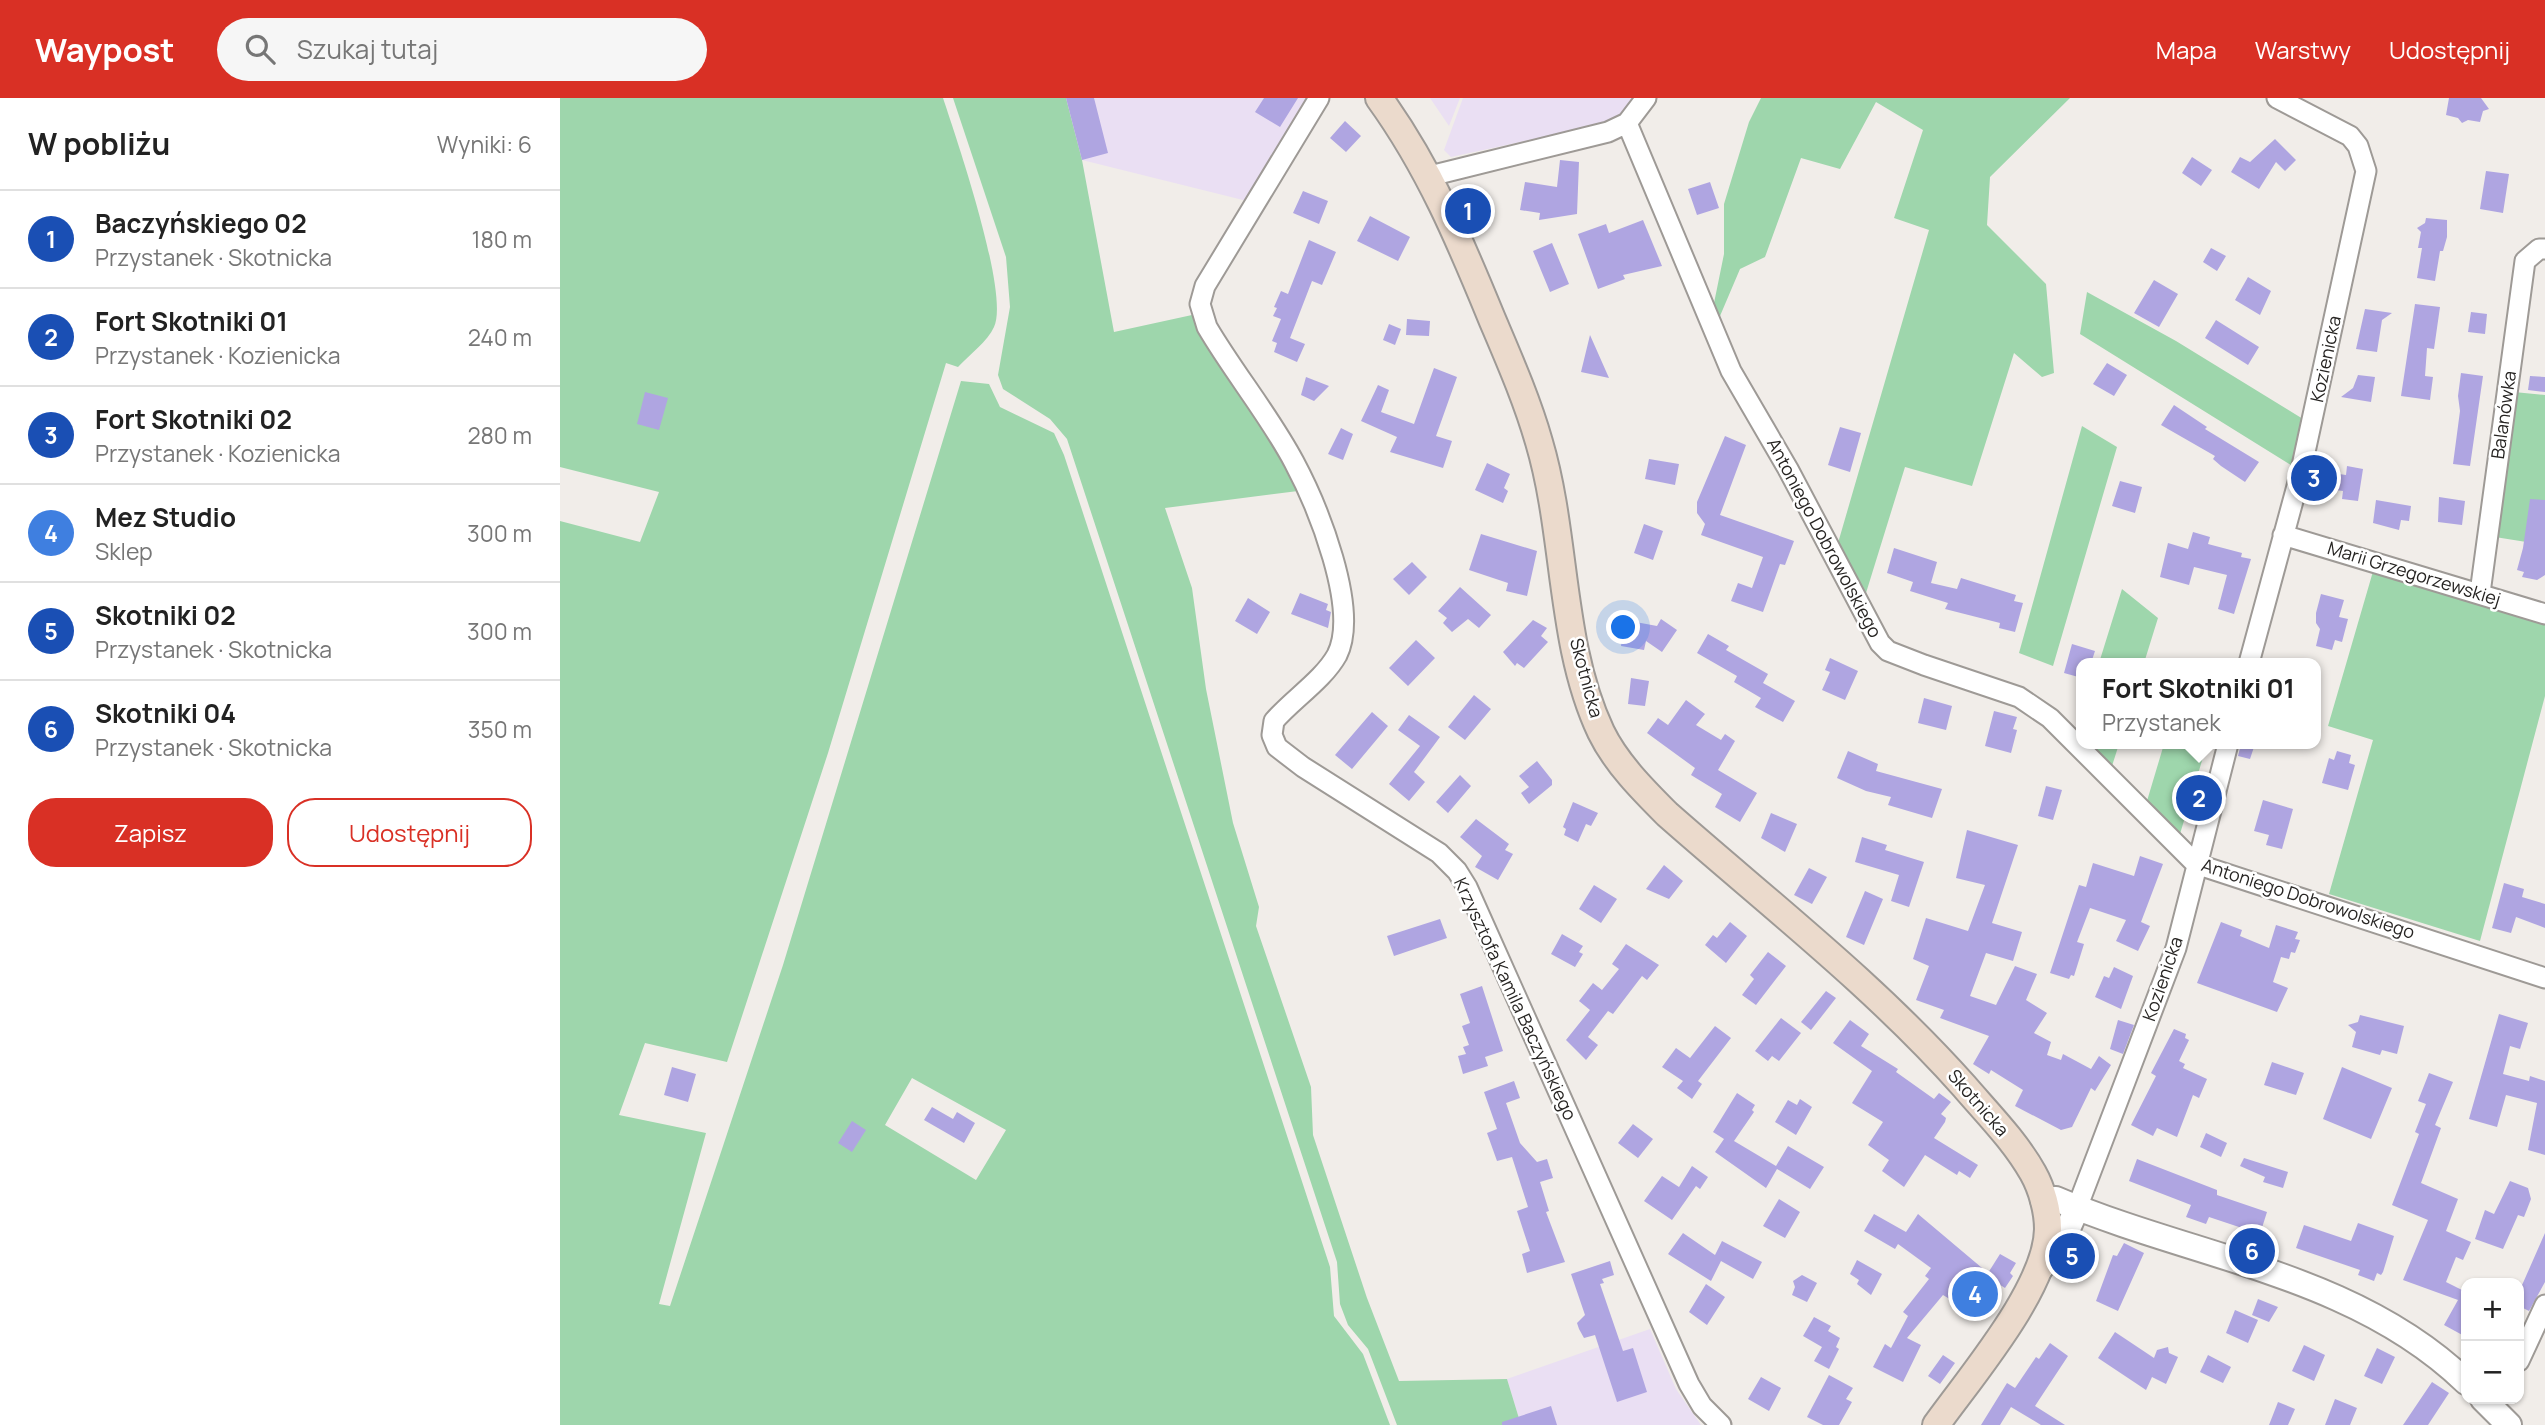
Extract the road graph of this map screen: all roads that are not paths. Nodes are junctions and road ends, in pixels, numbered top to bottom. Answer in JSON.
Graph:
{"nodes":[{"id":1,"x":1319,"y":98,"type":"edge"},
{"id":2,"x":1379,"y":98,"type":"edge"},
{"id":3,"x":1646,"y":98,"type":"edge"},
{"id":4,"x":2277,"y":98,"type":"edge"},
{"id":5,"x":1627,"y":123,"type":"junction"},
{"id":6,"x":1430,"y":176,"type":"junction"},
{"id":7,"x":2545,"y":249,"type":"edge"},
{"id":8,"x":2283,"y":535,"type":"junction"},
{"id":9,"x":2480,"y":593,"type":"junction"},
{"id":10,"x":2545,"y":614,"type":"edge"},
{"id":11,"x":2250,"y":658,"type":"edge"},
{"id":12,"x":2076,"y":744,"type":"edge"},
{"id":13,"x":2081,"y":749,"type":"edge"},
{"id":14,"x":2227,"y":749,"type":"edge"},
{"id":15,"x":2196,"y":864,"type":"junction"},
{"id":16,"x":2545,"y":978,"type":"edge"},
{"id":17,"x":2045,"y":1208,"type":"junction"},
{"id":18,"x":2075,"y":1212,"type":"junction"},
{"id":19,"x":2038,"y":1272,"type":"junction"},
{"id":20,"x":2545,"y":1305,"type":"edge"},
{"id":21,"x":2524,"y":1350,"type":"edge"},
{"id":22,"x":2461,"y":1378,"type":"edge"},
{"id":23,"x":1721,"y":1425,"type":"edge"},
{"id":24,"x":1936,"y":1425,"type":"edge"}],
"edges":[{"from":1,"to":23,"type":"street","name":"Krzysztofa Kamila Baczyńskiego"},
{"from":2,"to":6,"type":"main road","name":"Skotnicka"},
{"from":3,"to":5,"type":"street"},
{"from":4,"to":8,"type":"street","name":"Kozienicka"},
{"from":5,"to":6,"type":"street"},
{"from":5,"to":12,"type":"street","name":"Antoniego Dobrowolskiego"},
{"from":6,"to":17,"type":"main road","name":"Skotnicka"},
{"from":7,"to":9,"type":"street","name":"Balanówka"},
{"from":8,"to":9,"type":"street","name":"Marii Grzegorzewskiej"},
{"from":8,"to":11,"type":"street","name":"Kozienicka"},
{"from":9,"to":10,"type":"street","name":"Marii Grzegorzewskiej"},
{"from":13,"to":15,"type":"street","name":"Antoniego Dobrowolskiego"},
{"from":14,"to":15,"type":"street","name":"Kozienicka"},
{"from":15,"to":16,"type":"street","name":"Antoniego Dobrowolskiego"},
{"from":15,"to":18,"type":"street","name":"Kozienicka"},
{"from":17,"to":18,"type":"street"},
{"from":17,"to":19,"type":"main road","name":"Skotnicka"},
{"from":18,"to":19,"type":"street"},
{"from":18,"to":22,"type":"street"},
{"from":19,"to":24,"type":"main road","name":"Skotnicka"},
{"from":20,"to":21,"type":"street"}]}
